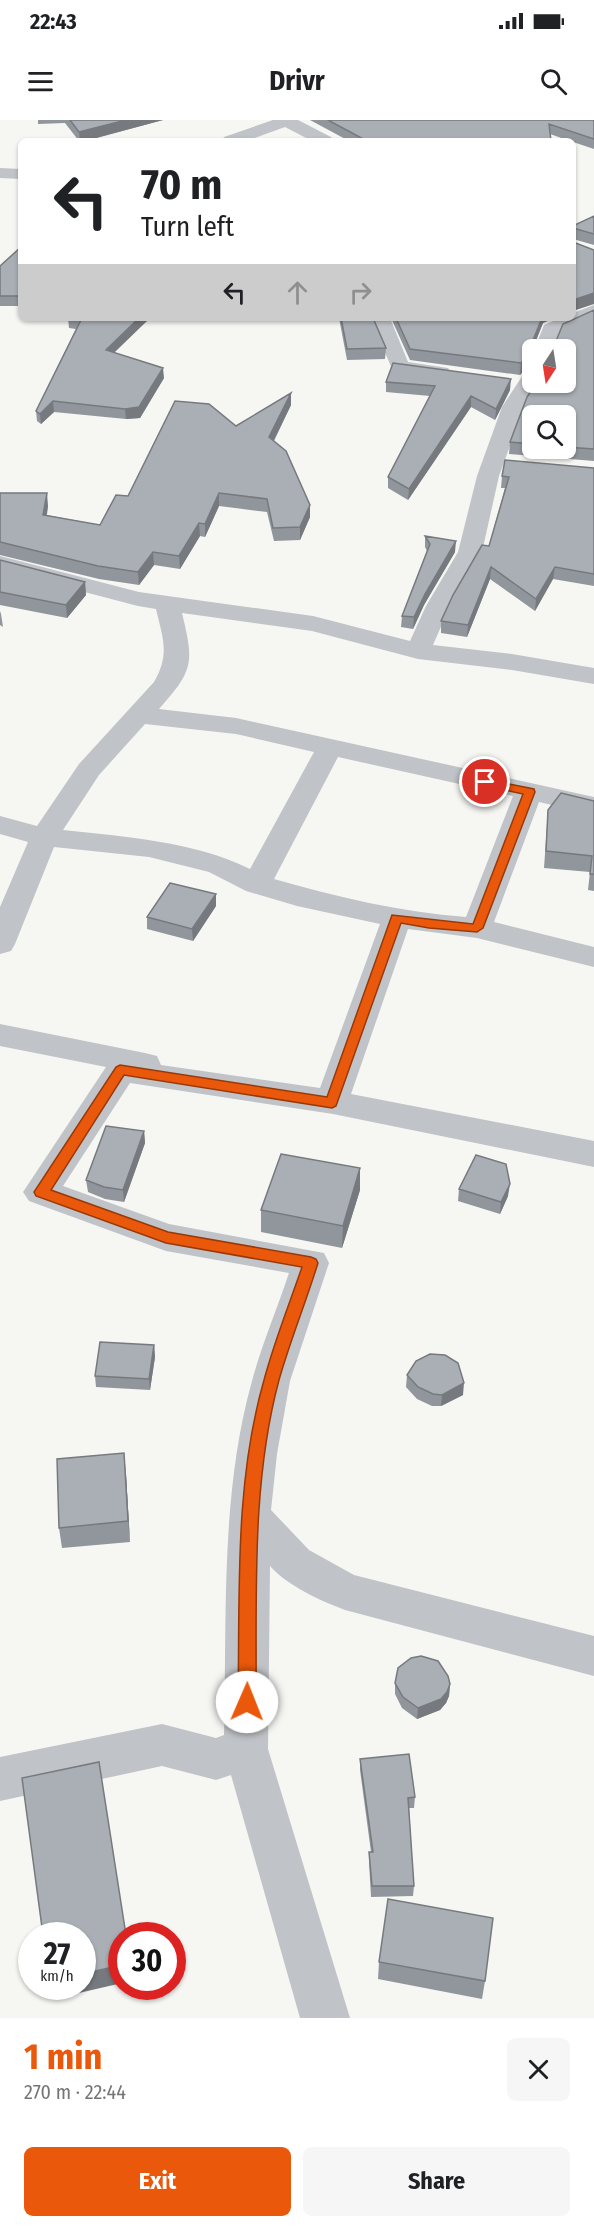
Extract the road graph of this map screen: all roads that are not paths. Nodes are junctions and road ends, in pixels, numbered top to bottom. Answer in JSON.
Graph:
{"nodes":[{"id":1,"x":285,"y":120,"type":"edge"},
{"id":2,"x":238,"y":138,"type":"edge"},
{"id":3,"x":319,"y":138,"type":"edge"},
{"id":4,"x":0,"y":173,"type":"edge"},
{"id":5,"x":18,"y":174,"type":"edge"},
{"id":6,"x":594,"y":310,"type":"edge"},
{"id":7,"x":576,"y":318,"type":"edge"},
{"id":8,"x":381,"y":321,"type":"edge"},
{"id":9,"x":569,"y":321,"type":"edge"},
{"id":10,"x":548,"y":339,"type":"edge"},
{"id":11,"x":458,"y":374,"type":"edge"},
{"id":12,"x":522,"y":380,"type":"edge"},
{"id":13,"x":506,"y":381,"type":"edge"},
{"id":14,"x":522,"y":393,"type":"edge"},
{"id":15,"x":0,"y":562,"type":"edge"},
{"id":16,"x":166,"y":603,"type":"junction"},
{"id":17,"x":418,"y":651,"type":"junction"},
{"id":18,"x":594,"y":676,"type":"edge"},
{"id":19,"x":139,"y":715,"type":"junction"},
{"id":20,"x":329,"y":749,"type":"junction"},
{"id":21,"x":530,"y":792,"type":"junction"},
{"id":22,"x":594,"y":806,"type":"edge"},
{"id":23,"x":0,"y":825,"type":"edge"},
{"id":24,"x":44,"y":837,"type":"junction"},
{"id":25,"x":257,"y":884,"type":"junction"},
{"id":26,"x":397,"y":918,"type":"junction"},
{"id":27,"x":477,"y":928,"type":"junction"},
{"id":28,"x":0,"y":944,"type":"edge"},
{"id":29,"x":594,"y":957,"type":"edge"},
{"id":30,"x":0,"y":1035,"type":"edge"},
{"id":31,"x":332,"y":1103,"type":"junction"},
{"id":32,"x":594,"y":1154,"type":"edge"},
{"id":33,"x":250,"y":1515,"type":"junction"},
{"id":34,"x":594,"y":1656,"type":"edge"},
{"id":35,"x":246,"y":1749,"type":"junction"},
{"id":36,"x":0,"y":1779,"type":"edge"},
{"id":37,"x":325,"y":2018,"type":"edge"}],
"edges":[{"from":1,"to":2,"type":"street"},
{"from":1,"to":3,"type":"street"},
{"from":4,"to":5,"type":"street"},
{"from":6,"to":7,"type":"street"},
{"from":8,"to":11,"type":"street"},
{"from":9,"to":10,"type":"street"},
{"from":12,"to":13,"type":"street"},
{"from":14,"to":17,"type":"street"},
{"from":15,"to":16,"type":"street"},
{"from":16,"to":17,"type":"street"},
{"from":16,"to":19,"type":"street"},
{"from":17,"to":18,"type":"street"},
{"from":19,"to":20,"type":"street"},
{"from":19,"to":24,"type":"street"},
{"from":20,"to":21,"type":"street"},
{"from":20,"to":25,"type":"street"},
{"from":21,"to":22,"type":"street"},
{"from":21,"to":27,"type":"street"},
{"from":23,"to":24,"type":"street"},
{"from":24,"to":25,"type":"street"},
{"from":24,"to":28,"type":"street"},
{"from":25,"to":26,"type":"street"},
{"from":26,"to":27,"type":"street"},
{"from":26,"to":31,"type":"street"},
{"from":27,"to":29,"type":"street"},
{"from":30,"to":31,"type":"street"},
{"from":31,"to":32,"type":"street"},
{"from":31,"to":33,"type":"street"},
{"from":33,"to":34,"type":"street"},
{"from":33,"to":35,"type":"street"},
{"from":35,"to":36,"type":"street"},
{"from":35,"to":37,"type":"street"}]}
